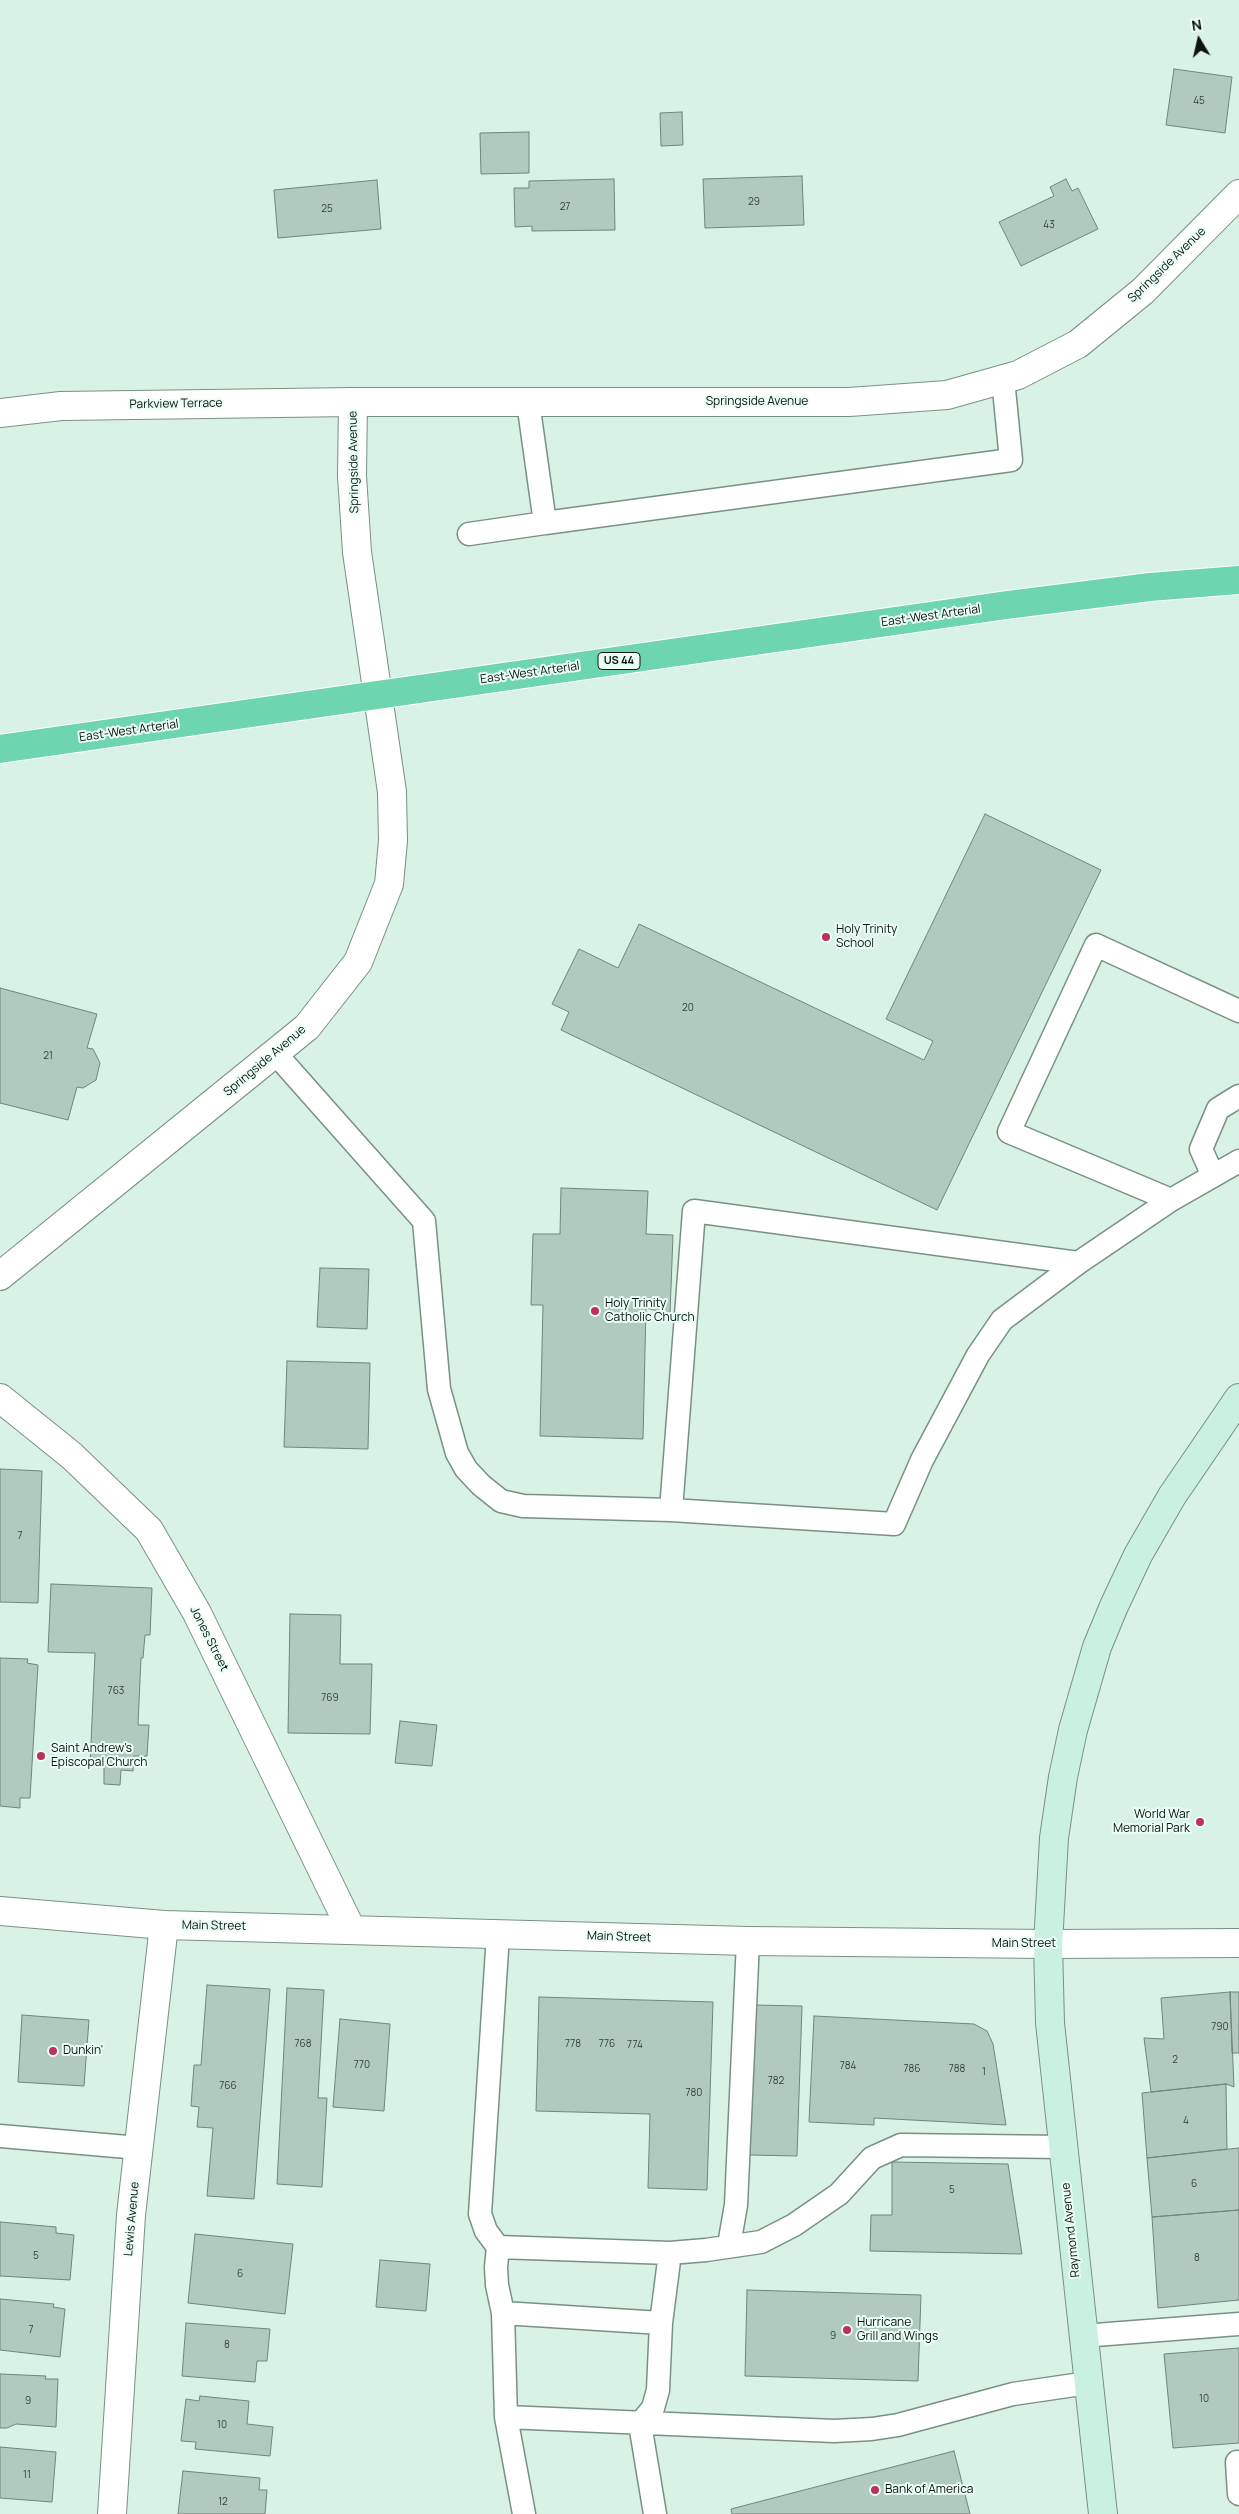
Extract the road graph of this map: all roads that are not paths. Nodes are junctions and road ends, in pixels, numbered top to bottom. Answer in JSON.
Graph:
{"nodes":[{"id":1,"x":1239,"y":194,"type":"edge"},
{"id":2,"x":1003,"y":379,"type":"junction"},
{"id":3,"x":353,"y":402,"type":"junction"},
{"id":4,"x":528,"y":402,"type":"junction"},
{"id":5,"x":0,"y":414,"type":"edge"},
{"id":6,"x":545,"y":523,"type":"junction"},
{"id":7,"x":469,"y":534,"type":"dead end"},
{"id":8,"x":1239,"y":580,"type":"edge"},
{"id":9,"x":378,"y":695,"type":"junction"},
{"id":10,"x":0,"y":749,"type":"edge"},
{"id":11,"x":1239,"y":1011,"type":"edge"},
{"id":12,"x":275,"y":1053,"type":"junction"},
{"id":13,"x":1239,"y":1096,"type":"edge"},
{"id":14,"x":1239,"y":1160,"type":"edge"},
{"id":15,"x":1213,"y":1176,"type":"junction"},
{"id":16,"x":1171,"y":1200,"type":"junction"},
{"id":17,"x":1078,"y":1263,"type":"junction"},
{"id":18,"x":0,"y":1276,"type":"edge"},
{"id":19,"x":0,"y":1398,"type":"edge"},
{"id":20,"x":1239,"y":1398,"type":"edge"},
{"id":21,"x":671,"y":1510,"type":"junction"},
{"id":22,"x":0,"y":1911,"type":"edge"},
{"id":23,"x":164,"y":1925,"type":"junction"},
{"id":24,"x":351,"y":1930,"type":"junction"},
{"id":25,"x":498,"y":1934,"type":"junction"},
{"id":26,"x":748,"y":1941,"type":"junction"},
{"id":27,"x":1239,"y":1943,"type":"edge"},
{"id":28,"x":1048,"y":1944,"type":"junction"},
{"id":29,"x":0,"y":2136,"type":"edge"},
{"id":30,"x":139,"y":2148,"type":"junction"},
{"id":31,"x":1062,"y":2148,"type":"junction"},
{"id":32,"x":729,"y":2245,"type":"junction"},
{"id":33,"x":498,"y":2247,"type":"junction"},
{"id":34,"x":670,"y":2253,"type":"junction"},
{"id":35,"x":503,"y":2313,"type":"junction"},
{"id":36,"x":662,"y":2323,"type":"junction"},
{"id":37,"x":1239,"y":2324,"type":"edge"},
{"id":38,"x":1082,"y":2336,"type":"junction"},
{"id":39,"x":1088,"y":2383,"type":"junction"},
{"id":40,"x":506,"y":2417,"type":"junction"},
{"id":41,"x":640,"y":2424,"type":"junction"},
{"id":42,"x":1237,"y":2462,"type":"dead end"},
{"id":43,"x":1239,"y":2494,"type":"edge"},
{"id":44,"x":112,"y":2514,"type":"edge"},
{"id":45,"x":524,"y":2514,"type":"edge"},
{"id":46,"x":655,"y":2514,"type":"edge"},
{"id":47,"x":1103,"y":2514,"type":"edge"}],
"edges":[{"from":1,"to":2,"type":"street","name":"Springside Avenue"},
{"from":2,"to":4,"type":"street","name":"Springside Avenue"},
{"from":2,"to":6,"type":"lane"},
{"from":3,"to":4,"type":"street","name":"Springside Avenue"},
{"from":3,"to":5,"type":"street","name":"Parkview Terrace"},
{"from":3,"to":9,"type":"street","name":"Springside Avenue"},
{"from":4,"to":6,"type":"lane"},
{"from":6,"to":7,"type":"lane"},
{"from":8,"to":9,"type":"highway","name":"East-West Arterial","number":"US 44"},
{"from":9,"to":10,"type":"highway","name":"East-West Arterial","number":"US 44"},
{"from":9,"to":12,"type":"street","name":"Springside Avenue"},
{"from":11,"to":16,"type":"lane"},
{"from":12,"to":18,"type":"street","name":"Springside Avenue"},
{"from":12,"to":21,"type":"lane"},
{"from":13,"to":15,"type":"lane"},
{"from":14,"to":15,"type":"lane"},
{"from":15,"to":16,"type":"lane"},
{"from":16,"to":17,"type":"lane"},
{"from":17,"to":21,"type":"lane"},
{"from":17,"to":21,"type":"lane"},
{"from":19,"to":24,"type":"street","name":"Jones Street"},
{"from":20,"to":28,"type":"main road","name":"Raymond Avenue"},
{"from":22,"to":23,"type":"street","name":"Main Street"},
{"from":23,"to":24,"type":"street","name":"Main Street"},
{"from":23,"to":30,"type":"street","name":"Lewis Avenue"},
{"from":24,"to":25,"type":"street","name":"Main Street"},
{"from":25,"to":26,"type":"street","name":"Main Street"},
{"from":25,"to":33,"type":"lane"},
{"from":26,"to":28,"type":"street","name":"Main Street"},
{"from":26,"to":32,"type":"lane"},
{"from":27,"to":28,"type":"street","name":"Main Street"},
{"from":28,"to":31,"type":"main road","name":"Raymond Avenue"},
{"from":29,"to":30,"type":"lane"},
{"from":30,"to":44,"type":"street","name":"Lewis Avenue"},
{"from":31,"to":32,"type":"lane"},
{"from":31,"to":38,"type":"main road","name":"Raymond Avenue"},
{"from":32,"to":34,"type":"lane"},
{"from":33,"to":34,"type":"lane"},
{"from":33,"to":35,"type":"lane"},
{"from":34,"to":36,"type":"lane"},
{"from":35,"to":36,"type":"lane"},
{"from":35,"to":40,"type":"lane"},
{"from":36,"to":41,"type":"lane"},
{"from":37,"to":38,"type":"lane"},
{"from":38,"to":39,"type":"main road","name":"Raymond Avenue"},
{"from":39,"to":41,"type":"lane"},
{"from":39,"to":47,"type":"main road","name":"Raymond Avenue"},
{"from":40,"to":41,"type":"lane"},
{"from":40,"to":45,"type":"lane"},
{"from":41,"to":46,"type":"lane"},
{"from":42,"to":43,"type":"lane"}]}
